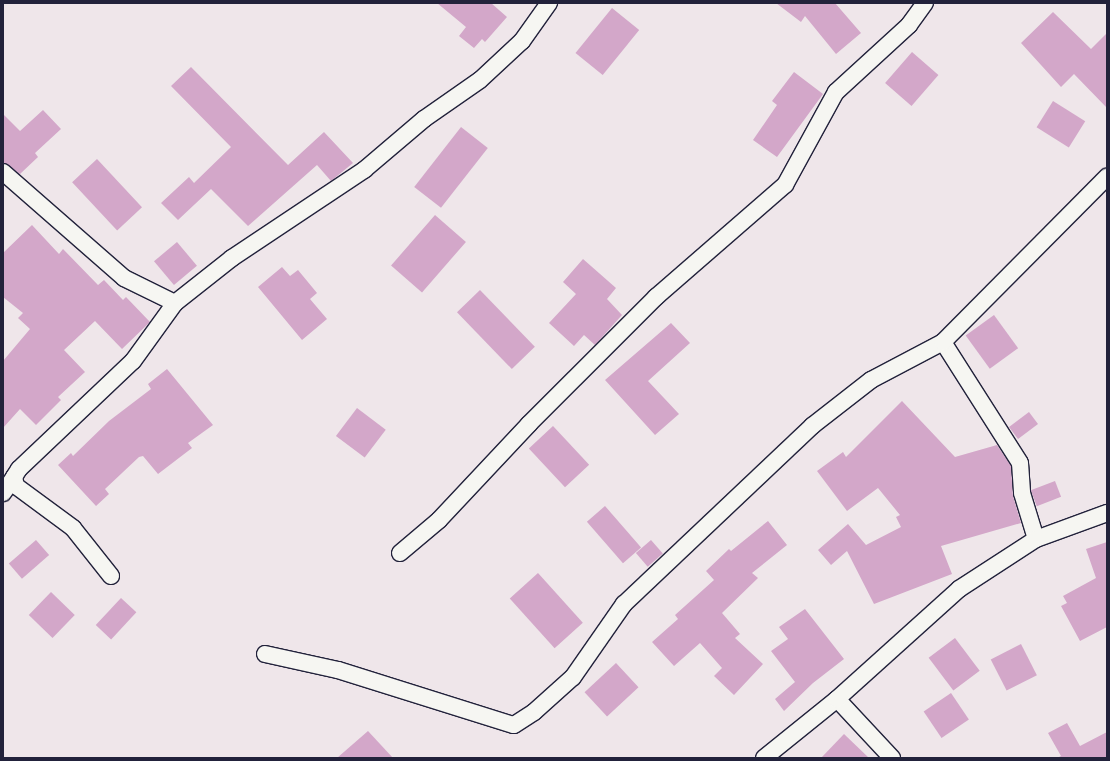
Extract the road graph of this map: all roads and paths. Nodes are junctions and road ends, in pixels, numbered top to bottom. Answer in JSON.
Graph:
{"nodes":[{"id":1,"x":550,"y":3,"type":"edge"},
{"id":2,"x":925,"y":3,"type":"edge"},
{"id":3,"x":3,"y":172,"type":"edge"},
{"id":4,"x":1107,"y":177,"type":"edge"},
{"id":5,"x":175,"y":303,"type":"junction"},
{"id":6,"x":943,"y":342,"type":"junction"},
{"id":7,"x":14,"y":477,"type":"junction"},
{"id":8,"x":3,"y":493,"type":"edge"},
{"id":9,"x":1107,"y":513,"type":"edge"},
{"id":10,"x":1036,"y":539,"type":"junction"},
{"id":11,"x":400,"y":553,"type":"dead end"},
{"id":12,"x":111,"y":576,"type":"dead end"},
{"id":13,"x":265,"y":654,"type":"dead end"},
{"id":14,"x":837,"y":699,"type":"junction"},
{"id":15,"x":764,"y":758,"type":"edge"},
{"id":16,"x":892,"y":758,"type":"edge"}],
"edges":[{"from":1,"to":5,"type":"street"},
{"from":2,"to":11,"type":"street"},
{"from":3,"to":5,"type":"street"},
{"from":4,"to":6,"type":"street"},
{"from":5,"to":7,"type":"street"},
{"from":6,"to":10,"type":"street"},
{"from":6,"to":13,"type":"street"},
{"from":7,"to":8,"type":"street"},
{"from":7,"to":12,"type":"street"},
{"from":9,"to":10,"type":"street"},
{"from":10,"to":14,"type":"street"},
{"from":14,"to":15,"type":"street"},
{"from":14,"to":16,"type":"street"}]}
